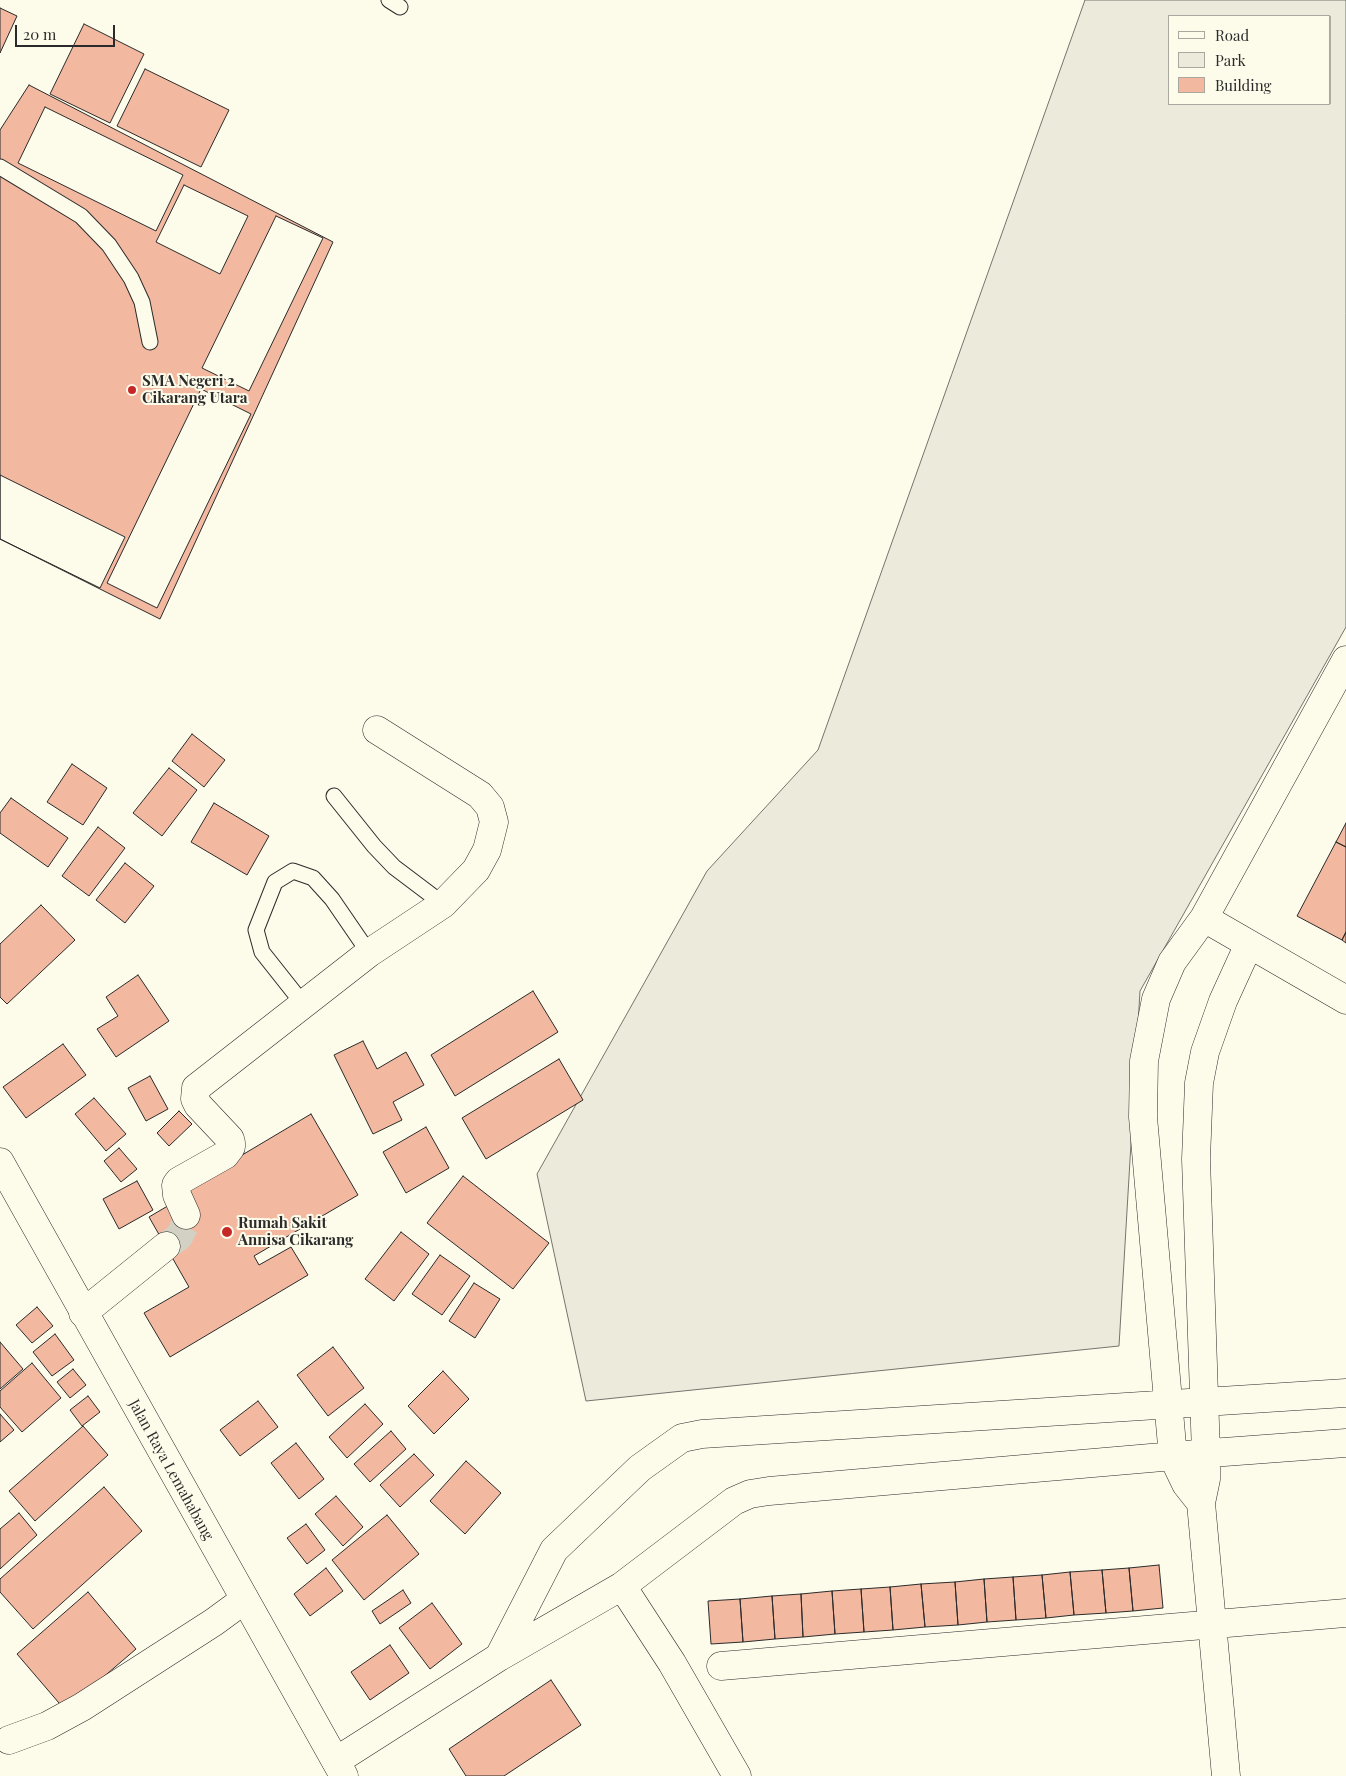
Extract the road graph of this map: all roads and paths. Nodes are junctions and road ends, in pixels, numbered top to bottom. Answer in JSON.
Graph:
{"nodes":[{"id":1,"x":0,"y":167,"type":"edge"},
{"id":2,"x":150,"y":342,"type":"dead end"},
{"id":3,"x":1344,"y":670,"type":"edge"},
{"id":4,"x":377,"y":730,"type":"dead end"},
{"id":5,"x":334,"y":796,"type":"dead end"},
{"id":6,"x":443,"y":904,"type":"junction"},
{"id":7,"x":1204,"y":918,"type":"junction"},
{"id":8,"x":1249,"y":944,"type":"junction"},
{"id":9,"x":369,"y":953,"type":"junction"},
{"id":10,"x":1346,"y":1000,"type":"edge"},
{"id":11,"x":304,"y":1005,"type":"junction"},
{"id":12,"x":0,"y":1162,"type":"edge"},
{"id":13,"x":186,"y":1215,"type":"tunnel mouth"},
{"id":14,"x":166,"y":1246,"type":"tunnel mouth"},
{"id":15,"x":83,"y":1313,"type":"junction"},
{"id":16,"x":1346,"y":1393,"type":"edge"},
{"id":17,"x":1204,"y":1402,"type":"junction"},
{"id":18,"x":1168,"y":1405,"type":"junction"},
{"id":19,"x":1346,"y":1443,"type":"edge"},
{"id":20,"x":1206,"y":1454,"type":"junction"},
{"id":21,"x":1174,"y":1456,"type":"junction"},
{"id":22,"x":1201,"y":1503,"type":"junction"},
{"id":23,"x":622,"y":1586,"type":"junction"},
{"id":24,"x":244,"y":1600,"type":"junction"},
{"id":25,"x":1346,"y":1613,"type":"edge"},
{"id":26,"x":1213,"y":1624,"type":"junction"},
{"id":27,"x":499,"y":1656,"type":"junction"},
{"id":28,"x":720,"y":1666,"type":"dead end"},
{"id":29,"x":9,"y":1740,"type":"dead end"},
{"id":30,"x":340,"y":1768,"type":"edge"},
{"id":31,"x":737,"y":1776,"type":"edge"},
{"id":32,"x":1226,"y":1776,"type":"edge"}],
"edges":[{"from":1,"to":2,"type":"lane"},
{"from":3,"to":7,"type":"street"},
{"from":4,"to":6,"type":"street"},
{"from":5,"to":6,"type":"lane"},
{"from":6,"to":9,"type":"street"},
{"from":7,"to":8,"type":"street"},
{"from":7,"to":18,"type":"street"},
{"from":8,"to":10,"type":"street"},
{"from":8,"to":17,"type":"street"},
{"from":9,"to":11,"type":"street"},
{"from":9,"to":11,"type":"lane"},
{"from":11,"to":13,"type":"street"},
{"from":12,"to":15,"type":"street","name":"Jalan Raya Lemahabang"},
{"from":14,"to":15,"type":"street"},
{"from":15,"to":24,"type":"street","name":"Jalan Raya Lemahabang"},
{"from":16,"to":17,"type":"street"},
{"from":17,"to":18,"type":"street"},
{"from":17,"to":20,"type":"street"},
{"from":18,"to":21,"type":"street"},
{"from":18,"to":27,"type":"street"},
{"from":19,"to":20,"type":"street"},
{"from":20,"to":21,"type":"street"},
{"from":20,"to":22,"type":"street"},
{"from":21,"to":22,"type":"street"},
{"from":21,"to":23,"type":"street"},
{"from":22,"to":26,"type":"street"},
{"from":23,"to":27,"type":"street"},
{"from":23,"to":31,"type":"street"},
{"from":24,"to":29,"type":"street"},
{"from":24,"to":30,"type":"street","name":"Jalan Raya Lemahabang"},
{"from":25,"to":26,"type":"street"},
{"from":26,"to":28,"type":"street"},
{"from":26,"to":32,"type":"street"},
{"from":27,"to":30,"type":"street"}]}
